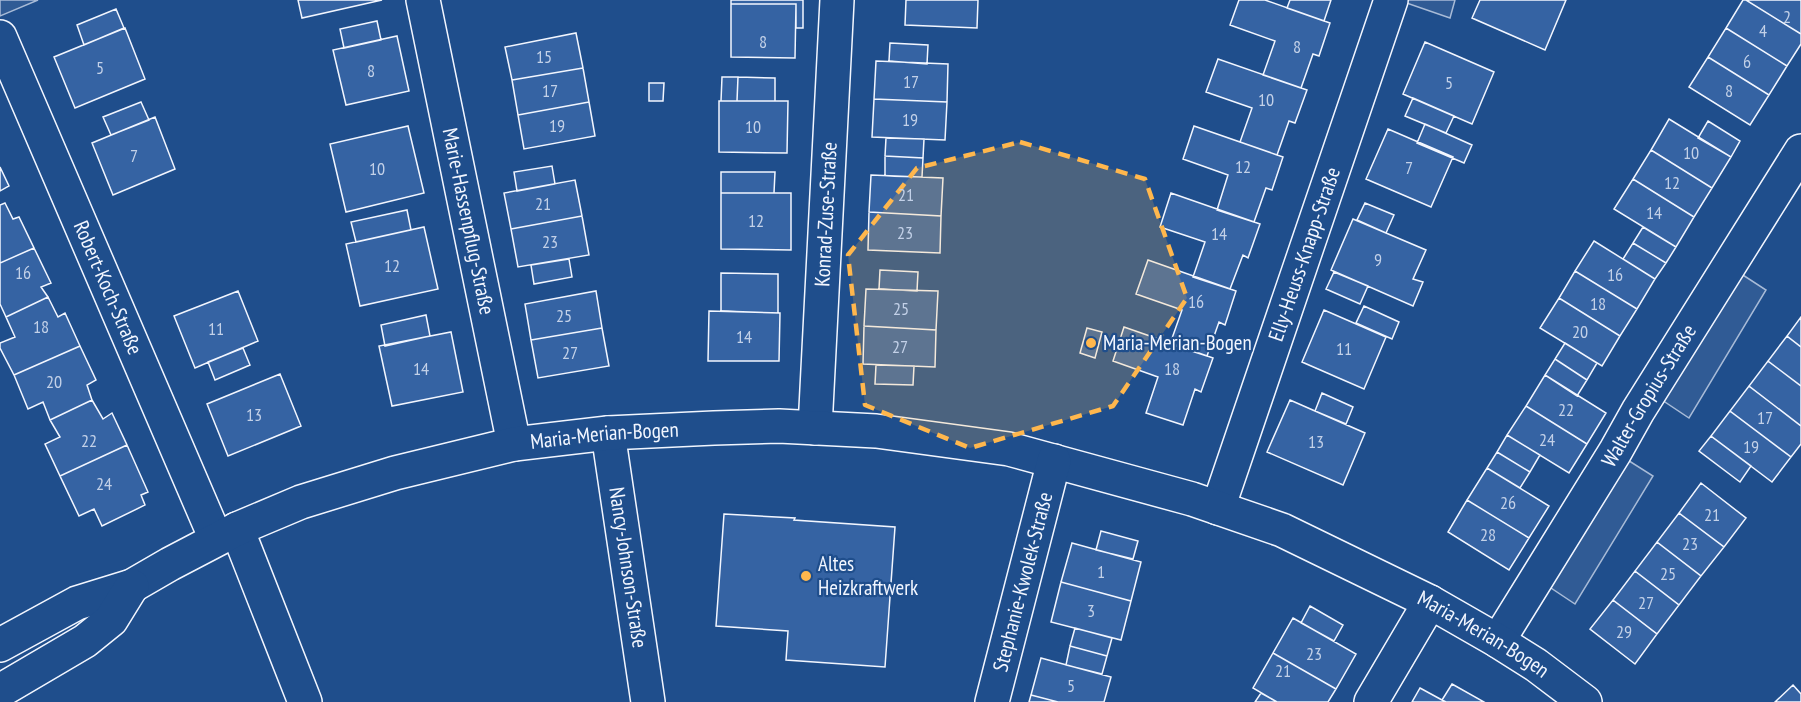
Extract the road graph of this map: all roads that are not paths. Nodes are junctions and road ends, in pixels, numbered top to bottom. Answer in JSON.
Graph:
{"nodes":[{"id":1,"x":423,"y":0,"type":"edge"},
{"id":2,"x":837,"y":0,"type":"edge"},
{"id":3,"x":1391,"y":0,"type":"edge"},
{"id":4,"x":0,"y":37,"type":"edge"},
{"id":5,"x":1801,"y":151,"type":"edge"},
{"id":6,"x":815,"y":428,"type":"junction"},
{"id":7,"x":608,"y":433,"type":"junction"},
{"id":8,"x":514,"y":444,"type":"junction"},
{"id":9,"x":1054,"y":461,"type":"junction"},
{"id":10,"x":1218,"y":508,"type":"junction"},
{"id":11,"x":226,"y":534,"type":"junction"},
{"id":12,"x":132,"y":586,"type":"junction"},
{"id":13,"x":1430,"y":602,"type":"junction"},
{"id":14,"x":1498,"y":641,"type":"junction"},
{"id":15,"x":0,"y":645,"type":"edge"},
{"id":16,"x":0,"y":691,"type":"edge"},
{"id":17,"x":305,"y":702,"type":"edge"},
{"id":18,"x":648,"y":702,"type":"edge"},
{"id":19,"x":992,"y":702,"type":"edge"},
{"id":20,"x":1371,"y":702,"type":"edge"},
{"id":21,"x":1585,"y":702,"type":"edge"}],
"edges":[{"from":1,"to":8,"type":"street","name":"Marie-Hassenpflug-Straße"},
{"from":2,"to":6,"type":"street","name":"Konrad-Zuse-Straße"},
{"from":3,"to":10,"type":"street","name":"Elly-Heuss-Knapp-Straße"},
{"from":4,"to":11,"type":"street","name":"Robert-Koch-Straße"},
{"from":5,"to":14,"type":"street","name":"Walter-Gropius-Straße"},
{"from":6,"to":7,"type":"street","name":"Maria-Merian-Bogen"},
{"from":6,"to":9,"type":"street","name":"Maria-Merian-Bogen"},
{"from":7,"to":8,"type":"street","name":"Maria-Merian-Bogen"},
{"from":7,"to":18,"type":"street","name":"Nancy-Johnson-Straße"},
{"from":8,"to":11,"type":"street","name":"Maria-Merian-Bogen"},
{"from":9,"to":10,"type":"street","name":"Maria-Merian-Bogen"},
{"from":9,"to":19,"type":"street","name":"Stephanie-Kwolek-Straße"},
{"from":10,"to":13,"type":"street","name":"Maria-Merian-Bogen"},
{"from":11,"to":12,"type":"street","name":"Maria-Merian-Bogen"},
{"from":11,"to":17,"type":"street"},
{"from":12,"to":15,"type":"street","name":"Maria-Merian-Bogen"},
{"from":12,"to":16,"type":"street","name":"Maria-Merian-Bogen"},
{"from":13,"to":14,"type":"street","name":"Maria-Merian-Bogen"},
{"from":13,"to":20,"type":"street"},
{"from":14,"to":21,"type":"street","name":"Maria-Merian-Bogen"}]}
